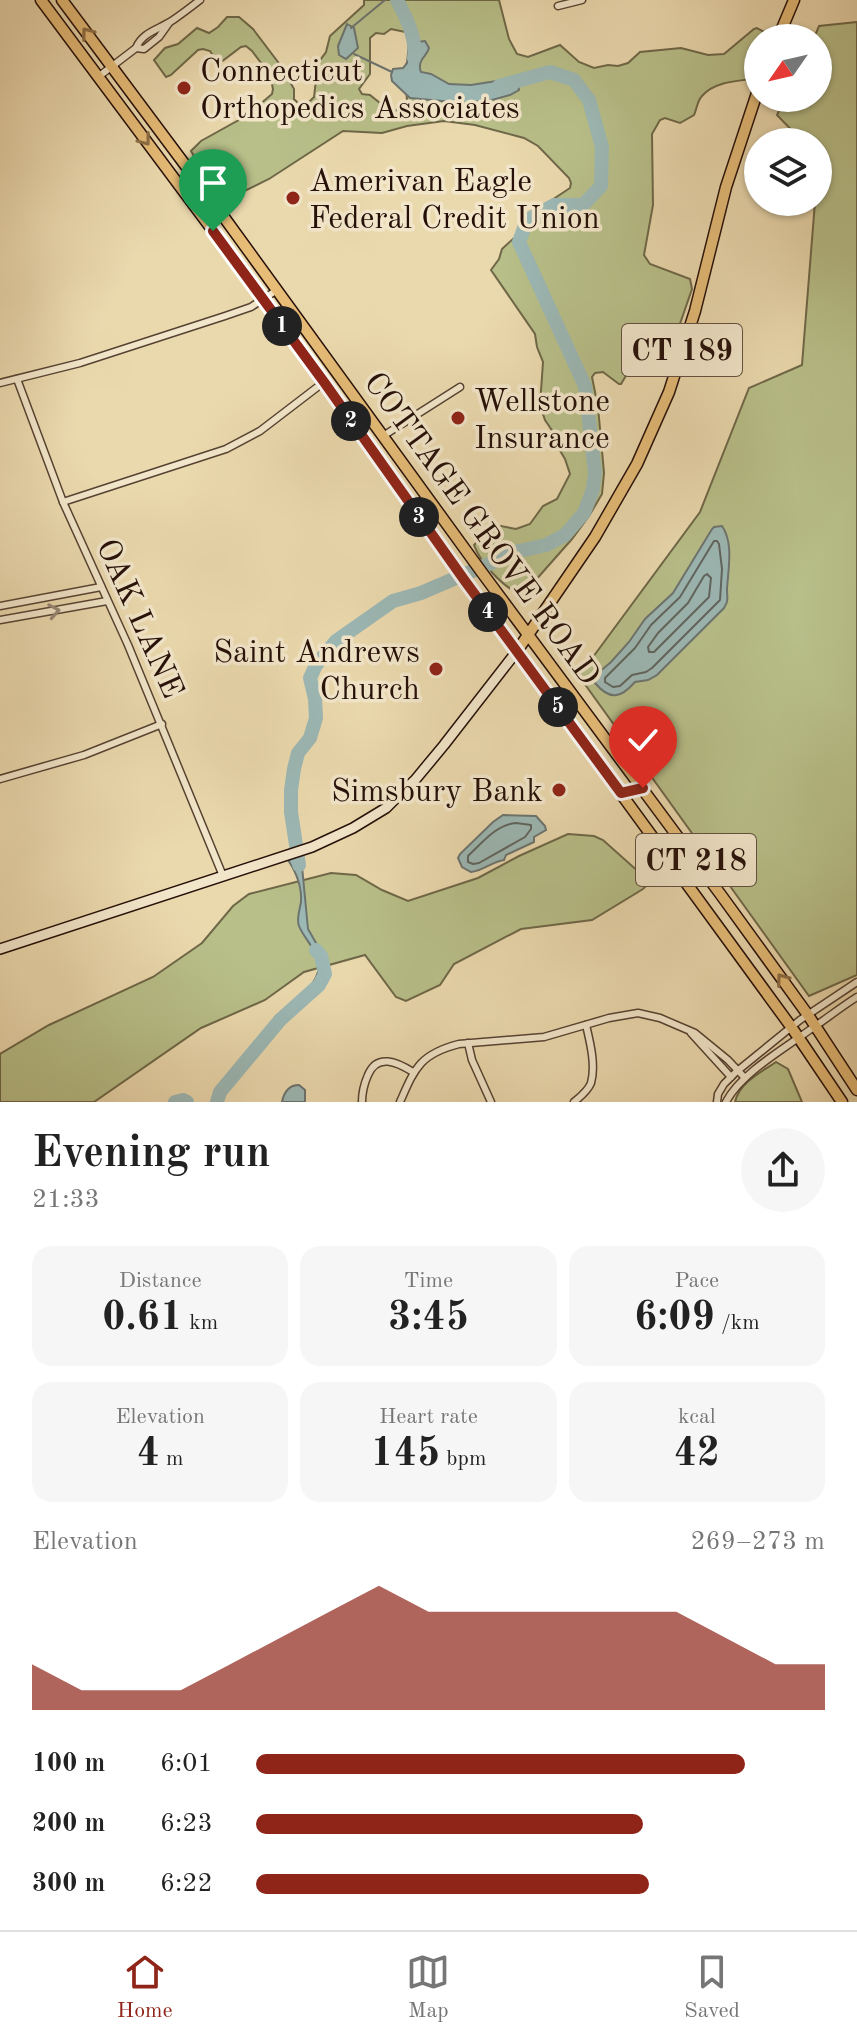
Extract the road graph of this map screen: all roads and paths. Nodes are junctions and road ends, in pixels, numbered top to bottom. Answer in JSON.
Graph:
{"nodes":[{"id":1,"x":41,"y":0,"type":"edge"},
{"id":2,"x":62,"y":0,"type":"edge"},
{"id":3,"x":200,"y":0,"type":"edge"},
{"id":4,"x":582,"y":0,"type":"edge"},
{"id":5,"x":789,"y":1,"type":"edge"},
{"id":6,"x":191,"y":3,"type":"edge"},
{"id":7,"x":558,"y":6,"type":"dead end"},
{"id":8,"x":782,"y":24,"type":"edge"},
{"id":9,"x":112,"y":67,"type":"junction"},
{"id":10,"x":98,"y":77,"type":"junction"},
{"id":11,"x":751,"y":112,"type":"edge"},
{"id":12,"x":277,"y":290,"type":"junction"},
{"id":13,"x":263,"y":299,"type":"junction"},
{"id":14,"x":17,"y":379,"type":"junction"},
{"id":15,"x":324,"y":382,"type":"junction"},
{"id":16,"x":0,"y":383,"type":"edge"},
{"id":17,"x":460,"y":387,"type":"dead end"},
{"id":18,"x":383,"y":436,"type":"junction"},
{"id":19,"x":63,"y":502,"type":"junction"},
{"id":20,"x":101,"y":587,"type":"junction"},
{"id":21,"x":107,"y":601,"type":"junction"},
{"id":22,"x":0,"y":606,"type":"edge"},
{"id":23,"x":0,"y":620,"type":"edge"},
{"id":24,"x":528,"y":635,"type":"junction"},
{"id":25,"x":517,"y":651,"type":"junction"},
{"id":26,"x":162,"y":724,"type":"junction"},
{"id":27,"x":0,"y":779,"type":"edge"},
{"id":28,"x":643,"y":788,"type":"junction"},
{"id":29,"x":621,"y":793,"type":"junction"},
{"id":30,"x":223,"y":876,"type":"junction"},
{"id":31,"x":0,"y":949,"type":"edge"},
{"id":32,"x":857,"y":982,"type":"edge"},
{"id":33,"x":857,"y":997,"type":"edge"},
{"id":34,"x":800,"y":1021,"type":"junction"},
{"id":35,"x":586,"y":1025,"type":"junction"},
{"id":36,"x":807,"y":1032,"type":"junction"},
{"id":37,"x":691,"y":1033,"type":"junction"},
{"id":38,"x":468,"y":1043,"type":"junction"},
{"id":39,"x":738,"y":1071,"type":"junction"},
{"id":40,"x":413,"y":1072,"type":"junction"},
{"id":41,"x":731,"y":1077,"type":"junction"},
{"id":42,"x":745,"y":1078,"type":"junction"},
{"id":43,"x":738,"y":1085,"type":"junction"},
{"id":44,"x":857,"y":1090,"type":"edge"},
{"id":45,"x":362,"y":1102,"type":"edge"},
{"id":46,"x":400,"y":1102,"type":"edge"},
{"id":47,"x":491,"y":1102,"type":"edge"},
{"id":48,"x":574,"y":1102,"type":"edge"},
{"id":49,"x":717,"y":1102,"type":"edge"},
{"id":50,"x":726,"y":1102,"type":"edge"},
{"id":51,"x":842,"y":1102,"type":"edge"}],
"edges":[{"from":1,"to":10,"type":"main road","name":"COTTAGE GROVE ROAD","number":"CT 218"},
{"from":9,"to":2,"type":"main road","name":"COTTAGE GROVE ROAD","number":"CT 218","one_way":true},
{"from":3,"to":6,"type":"street"},
{"from":4,"to":7,"type":"street"},
{"from":5,"to":8,"type":"main road"},
{"from":6,"to":9,"type":"street"},
{"from":9,"to":10,"type":"street"},
{"from":9,"to":12,"type":"main road","name":"COTTAGE GROVE ROAD","number":"CT 218"},
{"from":10,"to":13,"type":"main road","name":"COTTAGE GROVE ROAD","number":"CT 218","one_way":true},
{"from":11,"to":24,"type":"main road","number":"CT 189"},
{"from":12,"to":13,"type":"street"},
{"from":12,"to":18,"type":"main road","name":"COTTAGE GROVE ROAD","number":"CT 218"},
{"from":13,"to":14,"type":"street"},
{"from":13,"to":15,"type":"main road","name":"COTTAGE GROVE ROAD","number":"CT 218"},
{"from":14,"to":16,"type":"street"},
{"from":14,"to":19,"type":"street","name":"OAK LANE"},
{"from":15,"to":19,"type":"street"},
{"from":15,"to":25,"type":"main road","name":"COTTAGE GROVE ROAD","number":"CT 218"},
{"from":17,"to":18,"type":"street"},
{"from":18,"to":24,"type":"main road","name":"COTTAGE GROVE ROAD","number":"CT 218"},
{"from":19,"to":20,"type":"street","name":"OAK LANE"},
{"from":20,"to":21,"type":"street","name":"OAK LANE"},
{"from":20,"to":22,"type":"street"},
{"from":23,"to":21,"type":"street","one_way":true},
{"from":21,"to":26,"type":"street","name":"OAK LANE"},
{"from":24,"to":25,"type":"main road","number":"CT 189"},
{"from":24,"to":28,"type":"main road","name":"COTTAGE GROVE ROAD","number":"CT 218"},
{"from":25,"to":29,"type":"main road","name":"COTTAGE GROVE ROAD","number":"CT 218"},
{"from":25,"to":30,"type":"main road","number":"CT 189"},
{"from":26,"to":27,"type":"street"},
{"from":26,"to":30,"type":"street","name":"OAK LANE"},
{"from":28,"to":29,"type":"main road"},
{"from":34,"to":28,"type":"main road","name":"COTTAGE GROVE ROAD","number":"CT 218","one_way":true},
{"from":29,"to":34,"type":"main road","name":"COTTAGE GROVE ROAD","number":"CT 218"},
{"from":30,"to":31,"type":"main road","number":"CT 189"},
{"from":32,"to":34,"type":"street"},
{"from":33,"to":36,"type":"street"},
{"from":34,"to":36,"type":"main road","name":"COTTAGE GROVE ROAD","number":"CT 218"},
{"from":34,"to":36,"type":"main road","name":"COTTAGE GROVE ROAD","number":"CT 218"},
{"from":34,"to":39,"type":"street"},
{"from":35,"to":37,"type":"street"},
{"from":35,"to":38,"type":"street"},
{"from":35,"to":48,"type":"street"},
{"from":36,"to":42,"type":"street"},
{"from":36,"to":44,"type":"main road","name":"COTTAGE GROVE ROAD","number":"CT 218"},
{"from":36,"to":51,"type":"main road","name":"COTTAGE GROVE ROAD","number":"CT 218"},
{"from":37,"to":39,"type":"street"},
{"from":37,"to":41,"type":"street"},
{"from":38,"to":40,"type":"street"},
{"from":38,"to":47,"type":"street"},
{"from":39,"to":41,"type":"street"},
{"from":39,"to":42,"type":"street"},
{"from":40,"to":45,"type":"street"},
{"from":40,"to":46,"type":"street"},
{"from":41,"to":43,"type":"street"},
{"from":41,"to":49,"type":"street"},
{"from":42,"to":43,"type":"street"},
{"from":43,"to":50,"type":"street"}]}
